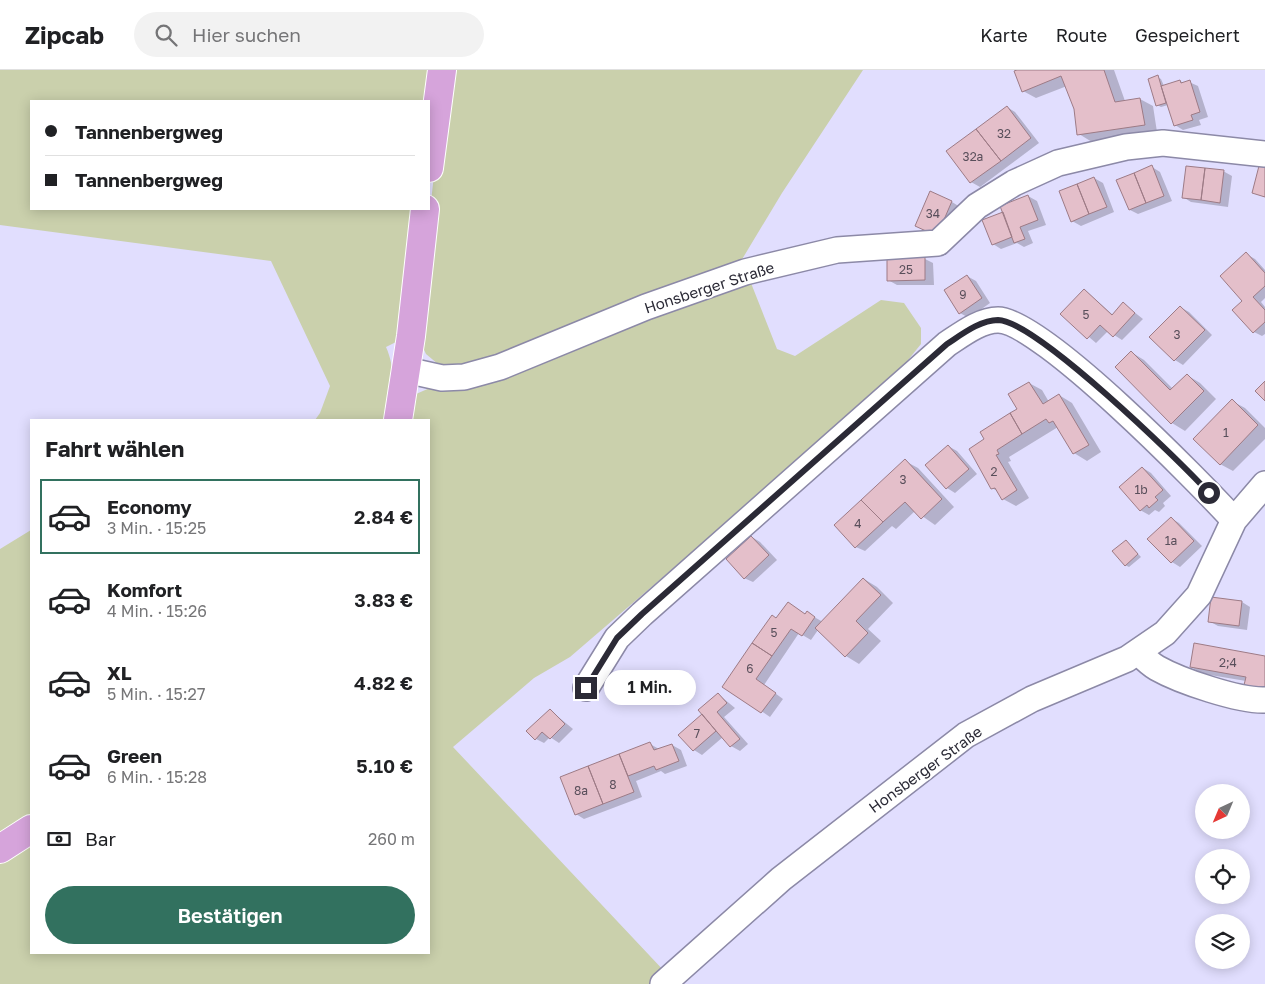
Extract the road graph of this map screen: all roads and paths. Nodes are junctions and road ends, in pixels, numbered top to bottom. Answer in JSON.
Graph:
{"nodes":[{"id":1,"x":442,"y":70,"type":"edge"},
{"id":2,"x":1265,"y":154,"type":"edge"},
{"id":3,"x":430,"y":160,"type":"edge"},
{"id":4,"x":424,"y":210,"type":"edge"},
{"id":5,"x":406,"y":370,"type":"junction"},
{"id":6,"x":398,"y":419,"type":"edge"},
{"id":7,"x":1265,"y":484,"type":"edge"},
{"id":8,"x":1234,"y":520,"type":"junction"},
{"id":9,"x":1139,"y":653,"type":"junction"},
{"id":10,"x":586,"y":688,"type":"dead end"},
{"id":11,"x":1265,"y":700,"type":"edge"},
{"id":12,"x":30,"y":830,"type":"edge"},
{"id":13,"x":0,"y":849,"type":"edge"},
{"id":14,"x":663,"y":984,"type":"edge"}],
"edges":[{"from":1,"to":3,"type":"main road"},
{"from":2,"to":5,"type":"street","name":"Honsberger Straße"},
{"from":4,"to":5,"type":"main road"},
{"from":5,"to":6,"type":"main road"},
{"from":7,"to":8,"type":"street","name":"Honsberger Straße"},
{"from":8,"to":9,"type":"street","name":"Honsberger Straße"},
{"from":8,"to":10,"type":"street"},
{"from":9,"to":11,"type":"street"},
{"from":9,"to":14,"type":"street","name":"Honsberger Straße"},
{"from":12,"to":13,"type":"main road"}]}
